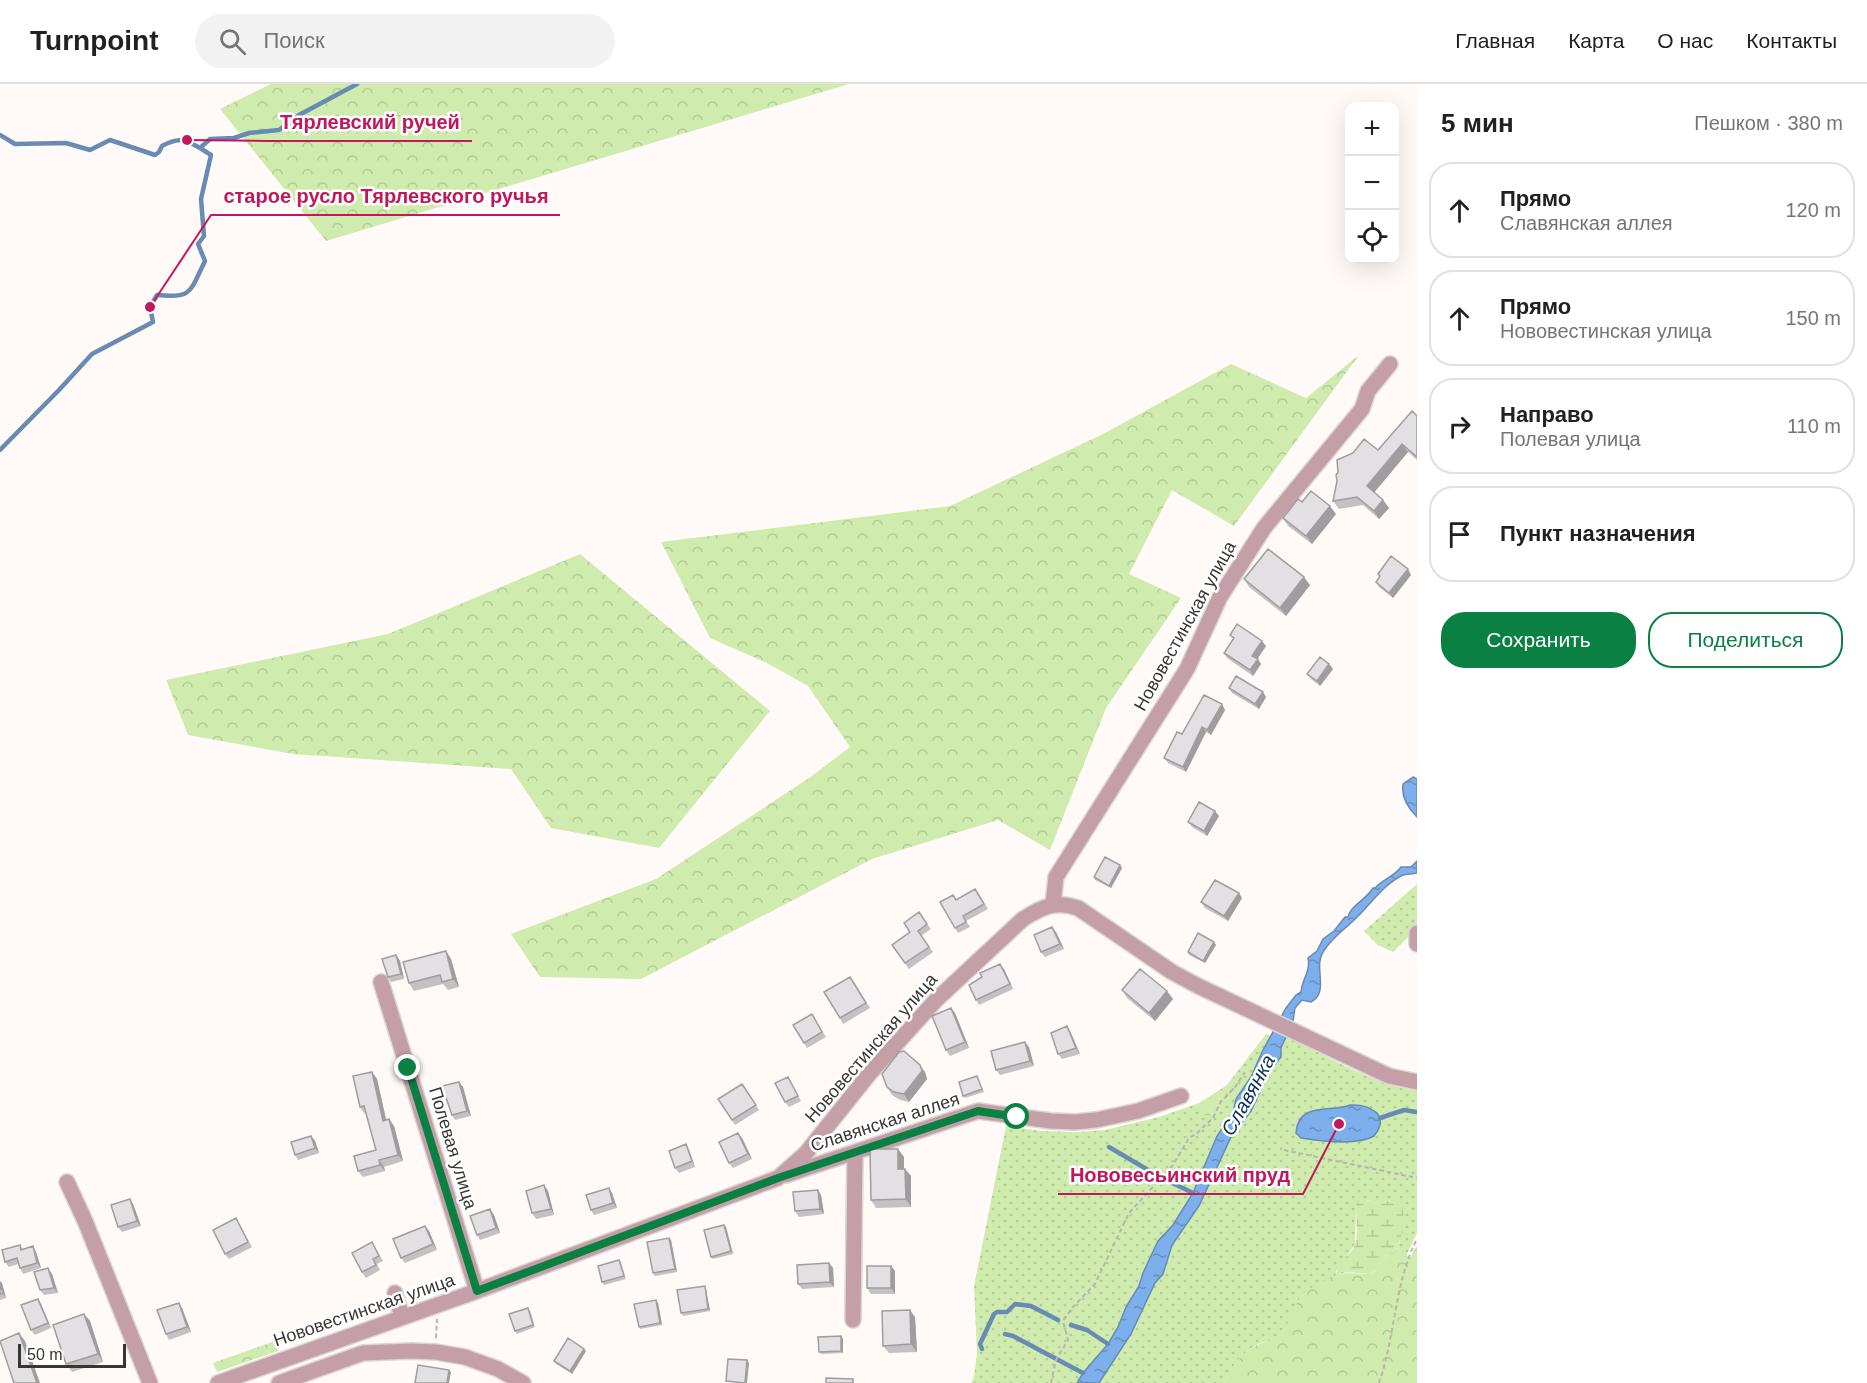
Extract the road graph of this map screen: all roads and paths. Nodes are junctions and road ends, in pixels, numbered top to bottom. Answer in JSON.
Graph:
{"nodes":[{"id":1,"x":1390,"y":364,"type":"dead end"},
{"id":2,"x":1053,"y":904,"type":"junction"},
{"id":3,"x":1417,"y":933,"type":"edge"},
{"id":4,"x":1417,"y":944,"type":"edge"},
{"id":5,"x":381,"y":982,"type":"dead end"},
{"id":6,"x":1245,"y":1072,"type":"dead end"},
{"id":7,"x":1417,"y":1082,"type":"edge"},
{"id":8,"x":1181,"y":1096,"type":"dead end"},
{"id":9,"x":1284,"y":1150,"type":"dead end"},
{"id":10,"x":855,"y":1152,"type":"junction"},
{"id":11,"x":778,"y":1178,"type":"junction"},
{"id":12,"x":1417,"y":1178,"type":"edge"},
{"id":13,"x":67,"y":1182,"type":"dead end"},
{"id":14,"x":1417,"y":1239,"type":"edge"},
{"id":15,"x":477,"y":1291,"type":"junction"},
{"id":16,"x":395,"y":1293,"type":"dead end"},
{"id":17,"x":438,"y":1305,"type":"junction"},
{"id":18,"x":402,"y":1317,"type":"junction"},
{"id":19,"x":853,"y":1320,"type":"dead end"},
{"id":20,"x":352,"y":1335,"type":"junction"},
{"id":21,"x":436,"y":1352,"type":"junction"},
{"id":22,"x":363,"y":1353,"type":"junction"},
{"id":23,"x":267,"y":1365,"type":"junction"},
{"id":24,"x":150,"y":1383,"type":"edge"},
{"id":25,"x":218,"y":1383,"type":"edge"},
{"id":26,"x":273,"y":1383,"type":"edge"},
{"id":27,"x":279,"y":1383,"type":"edge"},
{"id":28,"x":523,"y":1383,"type":"edge"},
{"id":29,"x":1051,"y":1383,"type":"edge"},
{"id":30,"x":1379,"y":1383,"type":"edge"}],
"edges":[{"from":1,"to":2,"type":"street","name":"Нововестинская улица"},
{"from":2,"to":7,"type":"street"},
{"from":2,"to":11,"type":"street","name":"Нововестинская улица"},
{"from":3,"to":4,"type":"street"},
{"from":5,"to":15,"type":"street","name":"Полевая улица"},
{"from":6,"to":29,"type":"path"},
{"from":8,"to":10,"type":"street","name":"Славянская аллея"},
{"from":9,"to":12,"type":"path"},
{"from":10,"to":11,"type":"street","name":"Славянская аллея"},
{"from":10,"to":19,"type":"street"},
{"from":11,"to":15,"type":"street","name":"Нововестинская улица"},
{"from":13,"to":24,"type":"street"},
{"from":14,"to":30,"type":"path"},
{"from":15,"to":17,"type":"street","name":"Нововестинская улица"},
{"from":16,"to":18,"type":"street"},
{"from":17,"to":18,"type":"street","name":"Нововестинская улица"},
{"from":17,"to":21,"type":"path"},
{"from":18,"to":20,"type":"street","name":"Нововестинская улица"},
{"from":20,"to":22,"type":"street"},
{"from":20,"to":23,"type":"street","name":"Нововестинская улица"},
{"from":21,"to":22,"type":"street"},
{"from":21,"to":28,"type":"street"},
{"from":22,"to":27,"type":"street"},
{"from":23,"to":25,"type":"street","name":"Нововестинская улица"},
{"from":23,"to":26,"type":"street"}]}
